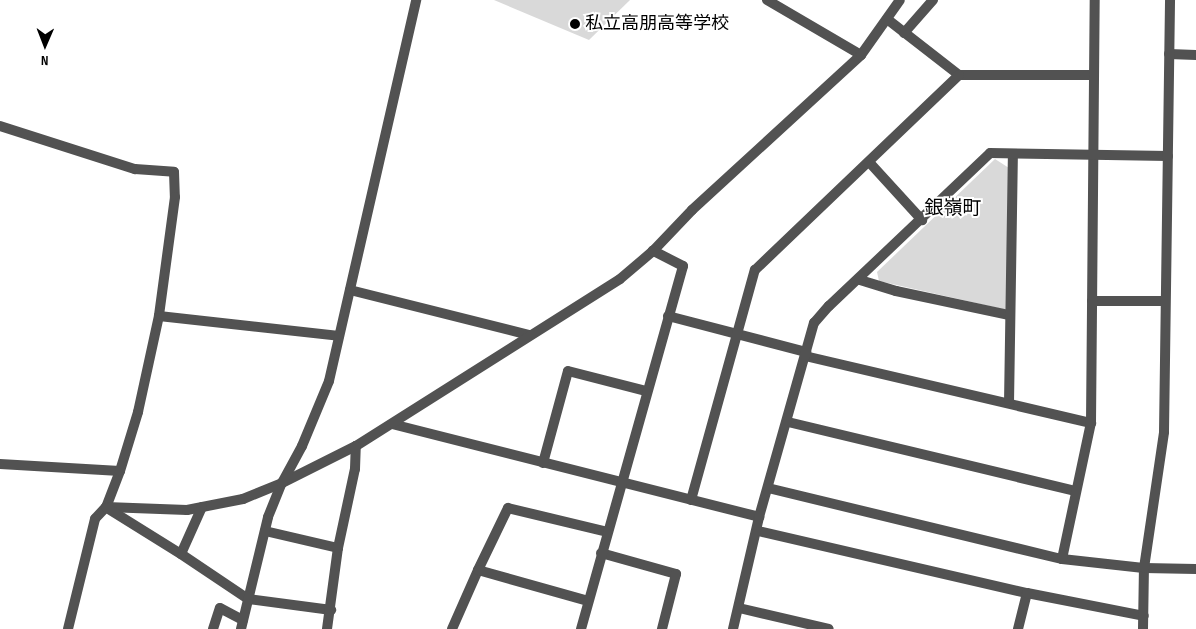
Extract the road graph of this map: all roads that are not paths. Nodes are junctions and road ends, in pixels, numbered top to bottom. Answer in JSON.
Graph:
{"nodes":[{"id":1,"x":416,"y":0,"type":"edge"},
{"id":2,"x":767,"y":0,"type":"edge"},
{"id":3,"x":900,"y":0,"type":"edge"},
{"id":4,"x":932,"y":0,"type":"edge"},
{"id":5,"x":1095,"y":0,"type":"edge"},
{"id":6,"x":1170,"y":0,"type":"edge"},
{"id":7,"x":888,"y":19,"type":"junction"},
{"id":8,"x":904,"y":32,"type":"junction"},
{"id":9,"x":1169,"y":54,"type":"junction"},
{"id":10,"x":861,"y":55,"type":"junction"},
{"id":11,"x":1196,"y":55,"type":"edge"},
{"id":12,"x":959,"y":75,"type":"junction"},
{"id":13,"x":1094,"y":75,"type":"junction"},
{"id":14,"x":0,"y":126,"type":"edge"},
{"id":15,"x":1013,"y":154,"type":"junction"},
{"id":16,"x":1093,"y":154,"type":"junction"},
{"id":17,"x":1168,"y":156,"type":"junction"},
{"id":18,"x":869,"y":162,"type":"junction"},
{"id":19,"x":922,"y":220,"type":"junction"},
{"id":20,"x":653,"y":251,"type":"junction"},
{"id":21,"x":860,"y":280,"type":"junction"},
{"id":22,"x":350,"y":290,"type":"junction"},
{"id":23,"x":1092,"y":301,"type":"junction"},
{"id":24,"x":1165,"y":301,"type":"junction"},
{"id":25,"x":1010,"y":315,"type":"junction"},
{"id":26,"x":159,"y":316,"type":"junction"},
{"id":27,"x":668,"y":316,"type":"junction"},
{"id":28,"x":530,"y":335,"type":"junction"},
{"id":29,"x":737,"y":335,"type":"junction"},
{"id":30,"x":339,"y":336,"type":"junction"},
{"id":31,"x":806,"y":354,"type":"junction"},
{"id":32,"x":646,"y":392,"type":"junction"},
{"id":33,"x":1009,"y":403,"type":"junction"},
{"id":34,"x":788,"y":422,"type":"junction"},
{"id":35,"x":1091,"y":423,"type":"junction"},
{"id":36,"x":392,"y":424,"type":"junction"},
{"id":37,"x":356,"y":446,"type":"junction"},
{"id":38,"x":543,"y":463,"type":"junction"},
{"id":39,"x":0,"y":464,"type":"edge"},
{"id":40,"x":120,"y":471,"type":"junction"},
{"id":41,"x":282,"y":483,"type":"junction"},
{"id":42,"x":621,"y":483,"type":"junction"},
{"id":43,"x":768,"y":488,"type":"junction"},
{"id":44,"x":1075,"y":491,"type":"junction"},
{"id":45,"x":691,"y":500,"type":"junction"},
{"id":46,"x":106,"y":507,"type":"junction"},
{"id":47,"x":202,"y":507,"type":"junction"},
{"id":48,"x":758,"y":518,"type":"junction"},
{"id":49,"x":265,"y":531,"type":"junction"},
{"id":50,"x":758,"y":531,"type":"junction"},
{"id":51,"x":607,"y":532,"type":"junction"},
{"id":52,"x":338,"y":548,"type":"junction"},
{"id":53,"x":601,"y":553,"type":"junction"},
{"id":54,"x":180,"y":554,"type":"junction"},
{"id":55,"x":1062,"y":559,"type":"junction"},
{"id":56,"x":1144,"y":568,"type":"junction"},
{"id":57,"x":1196,"y":569,"type":"edge"},
{"id":58,"x":478,"y":570,"type":"junction"},
{"id":59,"x":1027,"y":592,"type":"junction"},
{"id":60,"x":248,"y":599,"type":"junction"},
{"id":61,"x":588,"y":601,"type":"junction"},
{"id":62,"x":739,"y":608,"type":"junction"},
{"id":63,"x":330,"y":610,"type":"junction"},
{"id":64,"x":1144,"y":616,"type":"junction"},
{"id":65,"x":242,"y":624,"type":"edge"},
{"id":66,"x":68,"y":629,"type":"edge"},
{"id":67,"x":213,"y":629,"type":"edge"},
{"id":68,"x":327,"y":629,"type":"edge"},
{"id":69,"x":452,"y":629,"type":"edge"},
{"id":70,"x":581,"y":629,"type":"edge"},
{"id":71,"x":662,"y":629,"type":"edge"},
{"id":72,"x":733,"y":629,"type":"edge"},
{"id":73,"x":829,"y":629,"type":"edge"},
{"id":74,"x":1018,"y":629,"type":"edge"},
{"id":75,"x":1143,"y":629,"type":"edge"}],
"edges":[{"from":1,"to":22,"type":"street"},
{"from":2,"to":10,"type":"street"},
{"from":3,"to":7,"type":"street"},
{"from":4,"to":8,"type":"street"},
{"from":5,"to":13,"type":"street"},
{"from":6,"to":9,"type":"street"},
{"from":7,"to":8,"type":"street"},
{"from":7,"to":10,"type":"street"},
{"from":8,"to":12,"type":"street"},
{"from":9,"to":11,"type":"street"},
{"from":9,"to":17,"type":"street"},
{"from":10,"to":20,"type":"street"},
{"from":12,"to":13,"type":"street"},
{"from":12,"to":18,"type":"street"},
{"from":13,"to":16,"type":"street"},
{"from":14,"to":26,"type":"street"},
{"from":15,"to":16,"type":"street"},
{"from":15,"to":19,"type":"street"},
{"from":15,"to":25,"type":"street"},
{"from":16,"to":17,"type":"street"},
{"from":16,"to":23,"type":"street"},
{"from":17,"to":24,"type":"street"},
{"from":18,"to":19,"type":"street"},
{"from":18,"to":29,"type":"street"},
{"from":19,"to":21,"type":"street"},
{"from":20,"to":27,"type":"street"},
{"from":20,"to":28,"type":"street"},
{"from":21,"to":25,"type":"street"},
{"from":21,"to":31,"type":"street"},
{"from":22,"to":28,"type":"street"},
{"from":22,"to":30,"type":"street"},
{"from":23,"to":24,"type":"street"},
{"from":23,"to":35,"type":"street"},
{"from":24,"to":56,"type":"street"},
{"from":25,"to":33,"type":"street"},
{"from":26,"to":30,"type":"street"},
{"from":26,"to":40,"type":"street"},
{"from":27,"to":29,"type":"street"},
{"from":27,"to":32,"type":"street"},
{"from":28,"to":36,"type":"street"},
{"from":29,"to":31,"type":"street"},
{"from":29,"to":45,"type":"street"},
{"from":30,"to":41,"type":"street"},
{"from":31,"to":33,"type":"street"},
{"from":31,"to":34,"type":"street"},
{"from":32,"to":38,"type":"street"},
{"from":32,"to":42,"type":"street"},
{"from":33,"to":35,"type":"street"},
{"from":34,"to":43,"type":"street"},
{"from":34,"to":44,"type":"street"},
{"from":35,"to":44,"type":"street"},
{"from":36,"to":37,"type":"street"},
{"from":36,"to":38,"type":"street"},
{"from":37,"to":41,"type":"street"},
{"from":37,"to":52,"type":"street"},
{"from":38,"to":42,"type":"street"},
{"from":39,"to":40,"type":"street"},
{"from":40,"to":46,"type":"street"},
{"from":41,"to":47,"type":"street"},
{"from":41,"to":49,"type":"street"},
{"from":42,"to":45,"type":"street"},
{"from":42,"to":51,"type":"street"},
{"from":43,"to":48,"type":"street"},
{"from":43,"to":55,"type":"street"},
{"from":44,"to":55,"type":"street"},
{"from":45,"to":48,"type":"street"},
{"from":46,"to":47,"type":"street"},
{"from":46,"to":54,"type":"street"},
{"from":46,"to":66,"type":"street"},
{"from":47,"to":54,"type":"street"},
{"from":48,"to":50,"type":"street"},
{"from":49,"to":52,"type":"street"},
{"from":49,"to":60,"type":"street"},
{"from":50,"to":59,"type":"street"},
{"from":50,"to":62,"type":"street"},
{"from":51,"to":53,"type":"street"},
{"from":51,"to":58,"type":"street"},
{"from":52,"to":63,"type":"street"},
{"from":53,"to":61,"type":"street"},
{"from":53,"to":71,"type":"street"},
{"from":54,"to":60,"type":"street"},
{"from":55,"to":56,"type":"street"},
{"from":56,"to":57,"type":"street"},
{"from":56,"to":64,"type":"street"},
{"from":58,"to":61,"type":"street"},
{"from":58,"to":69,"type":"street"},
{"from":59,"to":64,"type":"street"},
{"from":59,"to":74,"type":"street"},
{"from":60,"to":63,"type":"street"},
{"from":60,"to":65,"type":"street"},
{"from":61,"to":70,"type":"street"},
{"from":62,"to":72,"type":"street"},
{"from":62,"to":73,"type":"street"},
{"from":63,"to":68,"type":"street"},
{"from":64,"to":75,"type":"street"},
{"from":65,"to":67,"type":"street"}]}
